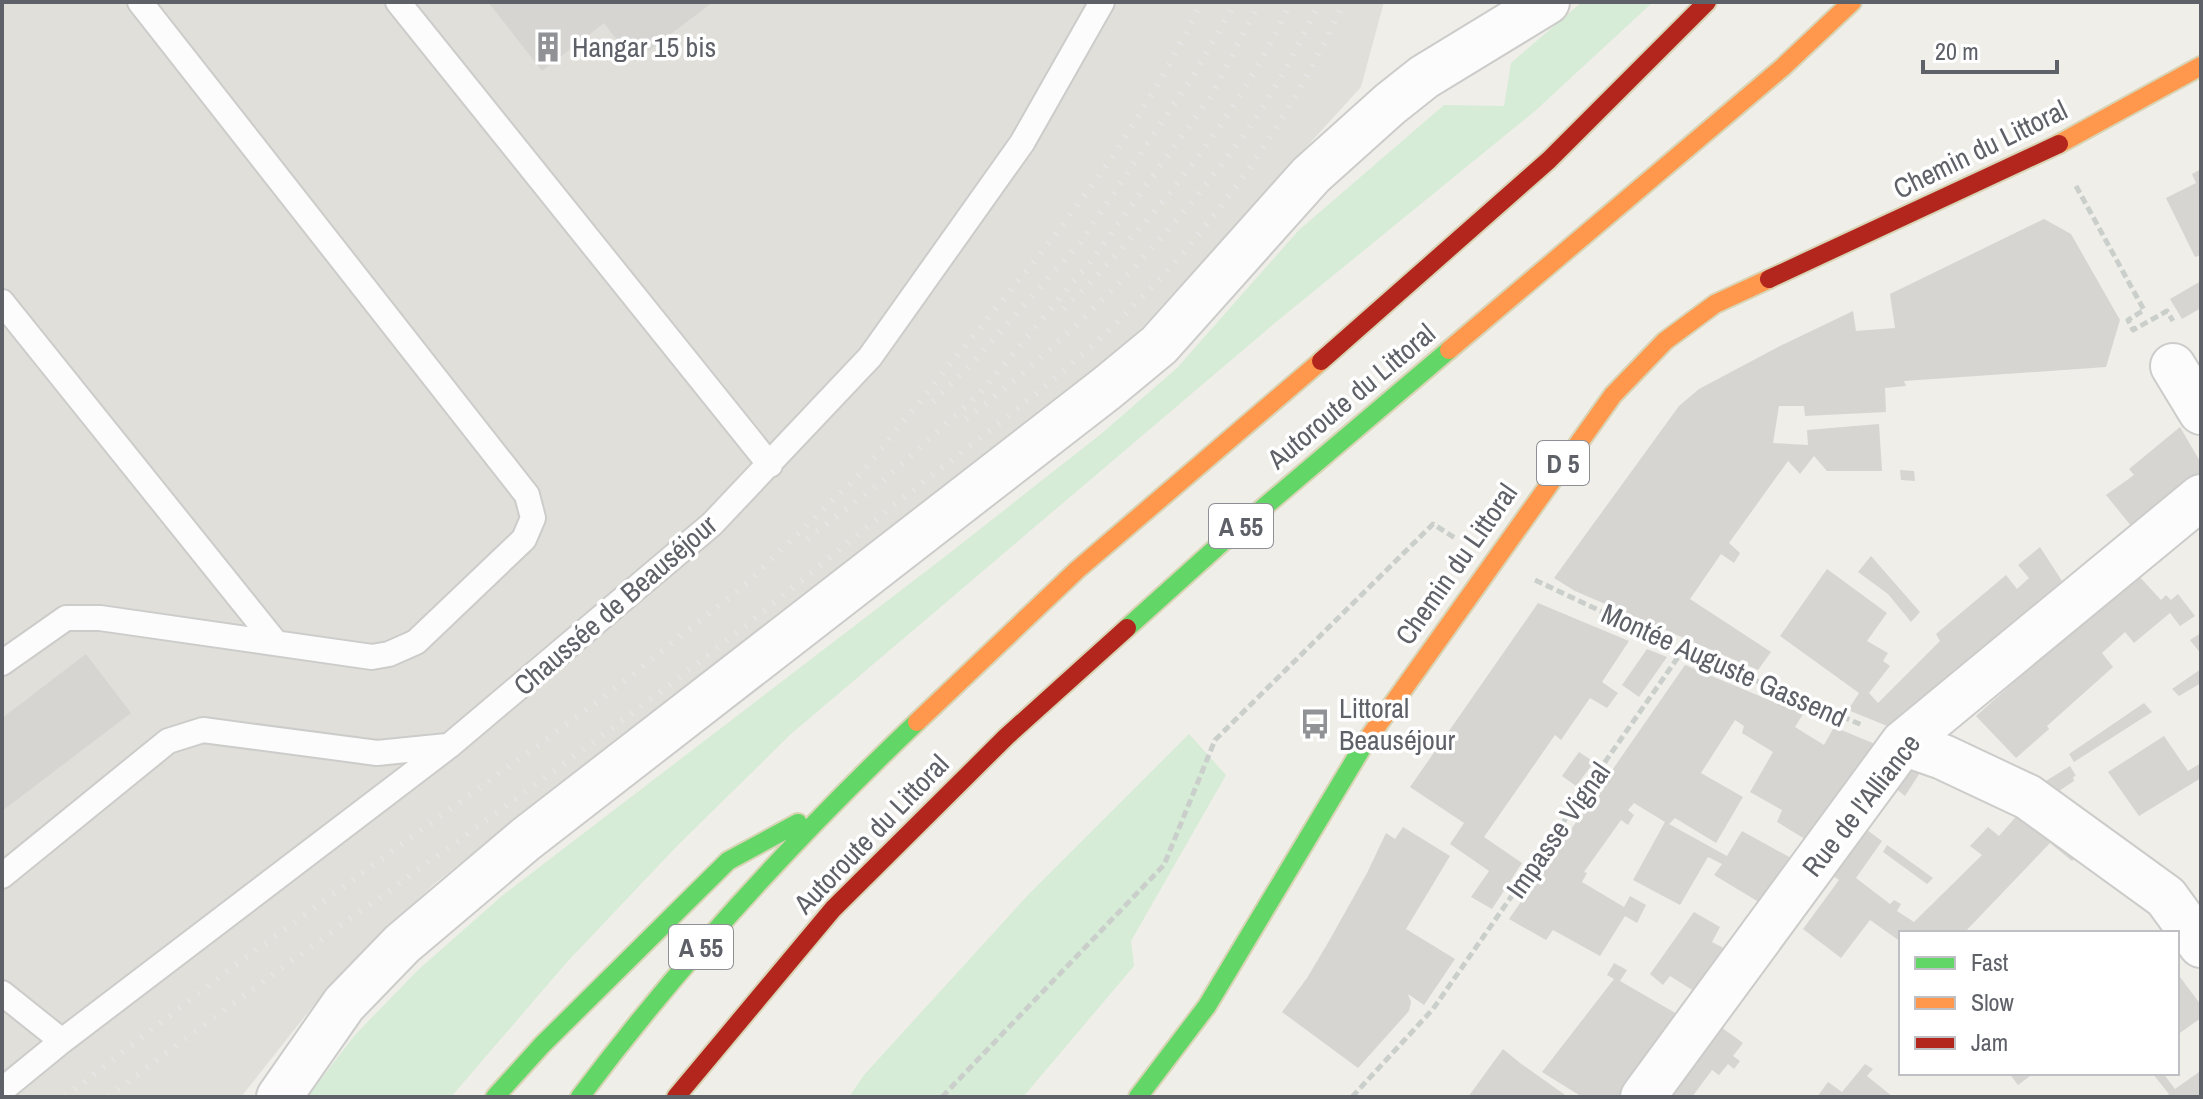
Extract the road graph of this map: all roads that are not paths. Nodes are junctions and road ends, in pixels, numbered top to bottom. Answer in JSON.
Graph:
{"nodes":[{"id":1,"x":140,"y":2,"type":"edge"},
{"id":2,"x":398,"y":2,"type":"edge"},
{"id":3,"x":1102,"y":2,"type":"edge"},
{"id":4,"x":1547,"y":2,"type":"edge"},
{"id":5,"x":1707,"y":2,"type":"edge"},
{"id":6,"x":1852,"y":2,"type":"edge"},
{"id":7,"x":2201,"y":66,"type":"edge"},
{"id":8,"x":2,"y":302,"type":"edge"},
{"id":9,"x":770,"y":465,"type":"junction"},
{"id":10,"x":2201,"y":497,"type":"edge"},
{"id":11,"x":276,"y":643,"type":"junction"},
{"id":12,"x":2,"y":663,"type":"edge"},
{"id":13,"x":1903,"y":743,"type":"junction"},
{"id":14,"x":449,"y":746,"type":"junction"},
{"id":15,"x":831,"y":804,"type":"junction"},
{"id":16,"x":2,"y":876,"type":"edge"},
{"id":17,"x":2201,"y":945,"type":"edge"},
{"id":18,"x":2,"y":993,"type":"edge"},
{"id":19,"x":62,"y":1041,"type":"junction"},
{"id":20,"x":2,"y":1090,"type":"edge"},
{"id":21,"x":279,"y":1097,"type":"edge"},
{"id":22,"x":495,"y":1097,"type":"edge"},
{"id":23,"x":580,"y":1097,"type":"edge"},
{"id":24,"x":676,"y":1097,"type":"edge"},
{"id":25,"x":1138,"y":1097,"type":"edge"},
{"id":26,"x":1643,"y":1097,"type":"edge"}],
"edges":[{"from":1,"to":11,"type":"lane"},
{"from":2,"to":9,"type":"lane"},
{"from":3,"to":9,"type":"lane","name":"Chaussée de Beauséjour"},
{"from":4,"to":21,"type":"street"},
{"from":5,"to":15,"type":"main road","name":"Autoroute du Littoral","number":"A 55"},
{"from":6,"to":24,"type":"main road","name":"Autoroute du Littoral","number":"A 55"},
{"from":7,"to":25,"type":"main road","name":"Chemin du Littoral","number":"D 5"},
{"from":8,"to":11,"type":"lane"},
{"from":9,"to":14,"type":"lane","name":"Chaussée de Beauséjour"},
{"from":10,"to":13,"type":"street","name":"Rue de l'Alliance"},
{"from":11,"to":12,"type":"lane"},
{"from":13,"to":17,"type":"street"},
{"from":13,"to":26,"type":"street","name":"Rue de l'Alliance"},
{"from":14,"to":16,"type":"lane"},
{"from":14,"to":19,"type":"lane","name":"Chaussée de Beauséjour"},
{"from":15,"to":22,"type":"main road"},
{"from":15,"to":23,"type":"main road","name":"Autoroute du Littoral","number":"A 55"},
{"from":18,"to":19,"type":"lane"},
{"from":19,"to":20,"type":"lane","name":"Chaussée de Beauséjour"}]}
